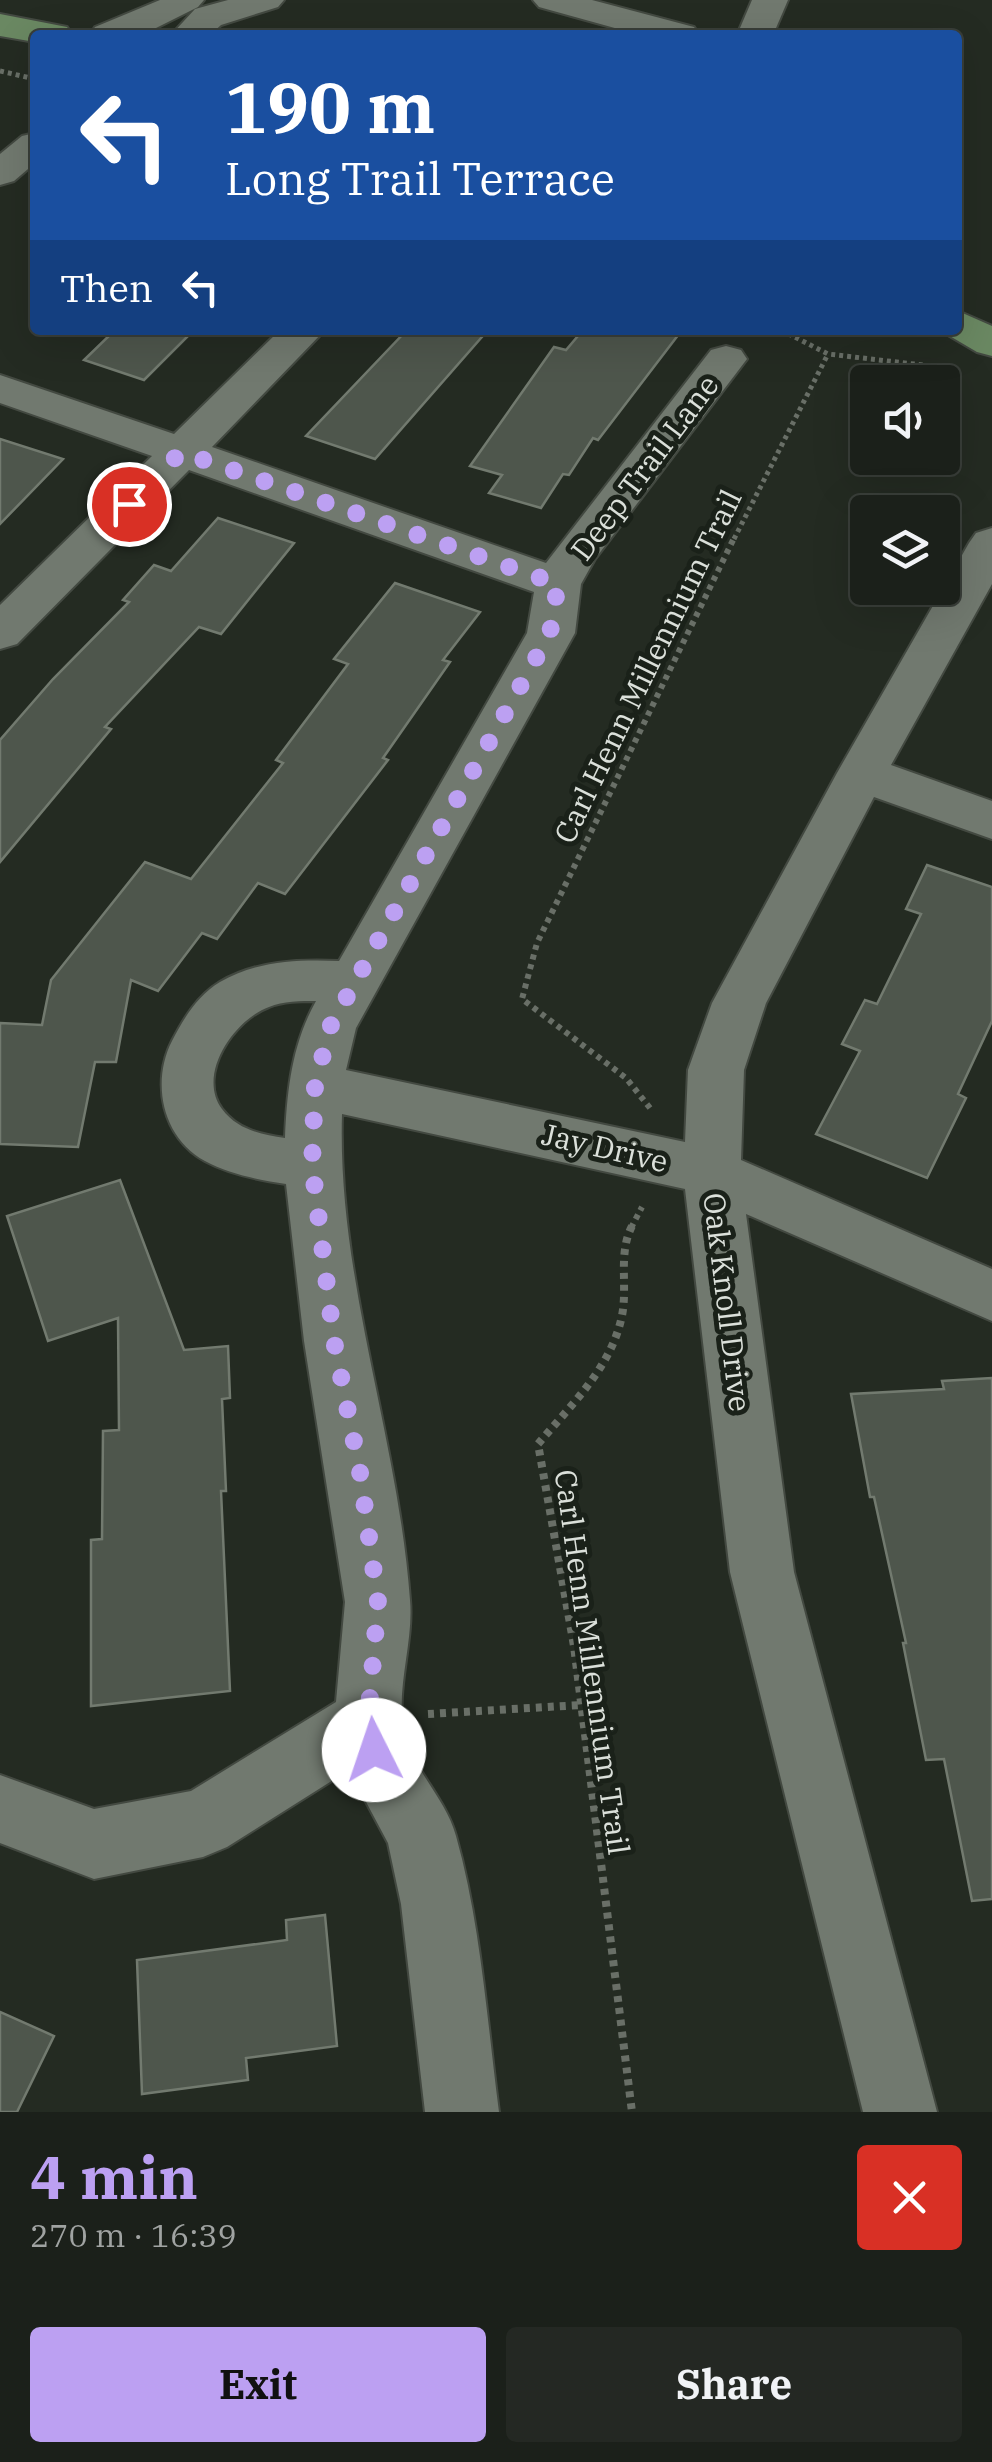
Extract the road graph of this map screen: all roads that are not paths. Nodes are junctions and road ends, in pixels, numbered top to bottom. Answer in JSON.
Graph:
{"nodes":[{"id":1,"x":188,"y":0,"type":"edge"},
{"id":2,"x":551,"y":0,"type":"edge"},
{"id":3,"x":770,"y":0,"type":"edge"},
{"id":4,"x":250,"y":5,"type":"edge"},
{"id":5,"x":0,"y":25,"type":"edge"},
{"id":6,"x":122,"y":30,"type":"edge"},
{"id":7,"x":194,"y":30,"type":"edge"},
{"id":8,"x":663,"y":30,"type":"edge"},
{"id":9,"x":757,"y":30,"type":"edge"},
{"id":10,"x":30,"y":31,"type":"edge"},
{"id":11,"x":30,"y":148,"type":"edge"},
{"id":12,"x":0,"y":173,"type":"edge"},
{"id":13,"x":299,"y":335,"type":"edge"},
{"id":14,"x":726,"y":358,"type":"dead end"},
{"id":15,"x":0,"y":388,"type":"edge"},
{"id":16,"x":181,"y":452,"type":"junction"},
{"id":17,"x":992,"y":543,"type":"edge"},
{"id":18,"x":558,"y":584,"type":"junction"},
{"id":19,"x":0,"y":633,"type":"edge"},
{"id":20,"x":862,"y":773,"type":"junction"},
{"id":21,"x":992,"y":820,"type":"edge"},
{"id":22,"x":354,"y":982,"type":"junction"},
{"id":23,"x":315,"y":1086,"type":"junction"},
{"id":24,"x":312,"y":1165,"type":"junction"},
{"id":25,"x":712,"y":1173,"type":"junction"},
{"id":26,"x":992,"y":1296,"type":"edge"},
{"id":27,"x":368,"y":1720,"type":"junction"},
{"id":28,"x":0,"y":1809,"type":"edge"},
{"id":29,"x":462,"y":2112,"type":"edge"},
{"id":30,"x":900,"y":2112,"type":"edge"}],
"edges":[{"from":1,"to":4,"type":"street"},
{"from":1,"to":6,"type":"street"},
{"from":2,"to":8,"type":"street"},
{"from":3,"to":9,"type":"street"},
{"from":4,"to":7,"type":"street"},
{"from":5,"to":10,"type":"main road"},
{"from":11,"to":12,"type":"street"},
{"from":13,"to":16,"type":"street"},
{"from":14,"to":18,"type":"street","name":"Deep Trail Lane"},
{"from":15,"to":16,"type":"street"},
{"from":16,"to":18,"type":"street"},
{"from":16,"to":19,"type":"street"},
{"from":17,"to":20,"type":"street","name":"Oak Knoll Drive"},
{"from":18,"to":22,"type":"street","name":"Deep Trail Lane"},
{"from":20,"to":21,"type":"street"},
{"from":20,"to":25,"type":"street","name":"Oak Knoll Drive"},
{"from":22,"to":23,"type":"street","name":"Deep Trail Lane"},
{"from":22,"to":24,"type":"street"},
{"from":23,"to":24,"type":"street","name":"Deep Trail Lane"},
{"from":23,"to":25,"type":"street","name":"Jay Drive"},
{"from":24,"to":27,"type":"street","name":"Deep Trail Lane"},
{"from":25,"to":26,"type":"street","name":"Jay Drive"},
{"from":25,"to":30,"type":"street","name":"Oak Knoll Drive"},
{"from":27,"to":28,"type":"street"},
{"from":27,"to":29,"type":"street","name":"Deep Trail Lane"}]}
